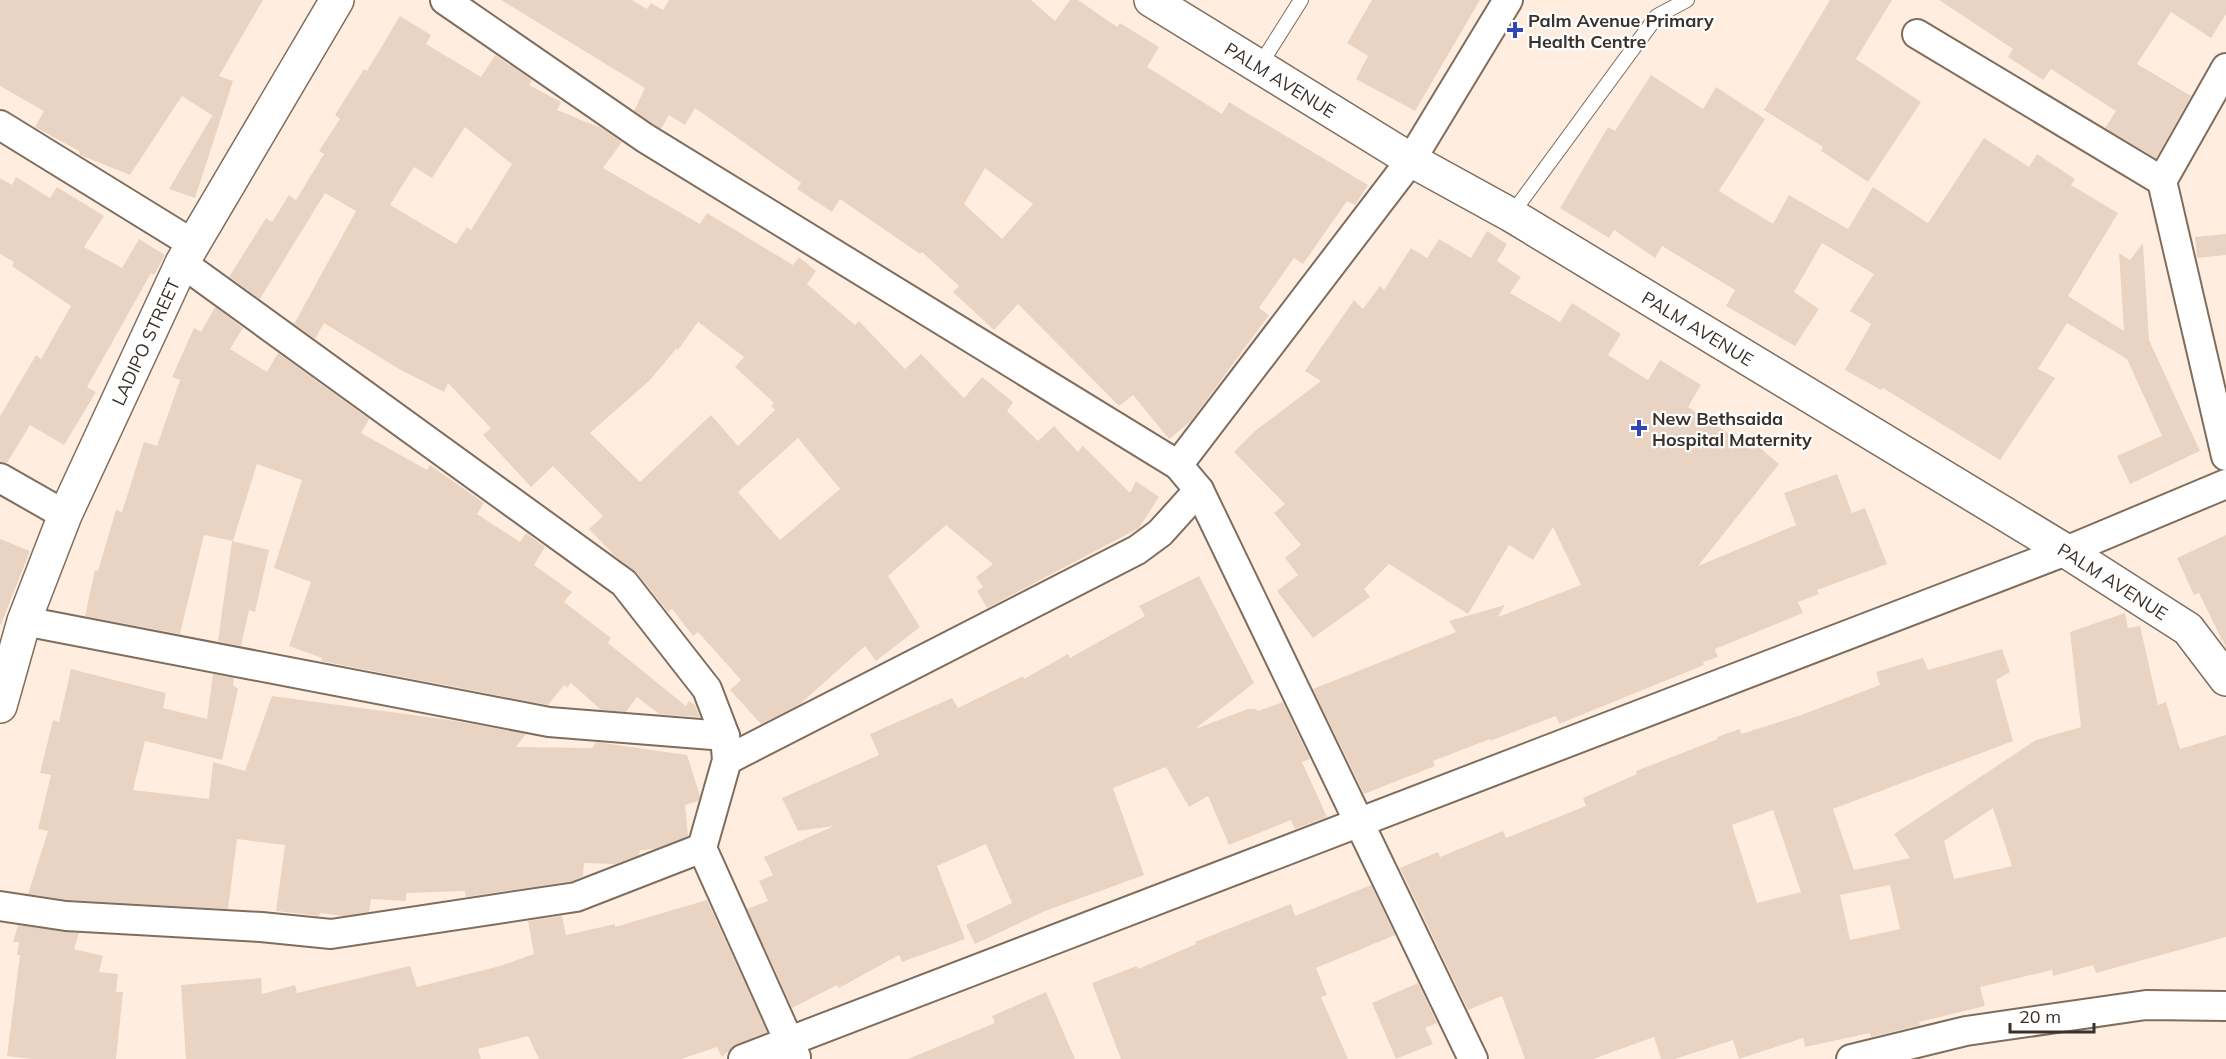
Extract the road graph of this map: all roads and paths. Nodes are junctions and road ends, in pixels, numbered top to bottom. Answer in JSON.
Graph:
{"nodes":[{"id":1,"x":337,"y":0,"type":"edge"},
{"id":2,"x":445,"y":0,"type":"edge"},
{"id":3,"x":1151,"y":0,"type":"edge"},
{"id":4,"x":1301,"y":0,"type":"edge"},
{"id":5,"x":1508,"y":0,"type":"edge"},
{"id":6,"x":1687,"y":0,"type":"edge"},
{"id":7,"x":1917,"y":34,"type":"dead end"},
{"id":8,"x":1260,"y":65,"type":"junction"},
{"id":9,"x":2226,"y":68,"type":"edge"},
{"id":10,"x":0,"y":125,"type":"edge"},
{"id":11,"x":1411,"y":160,"type":"junction"},
{"id":12,"x":2162,"y":182,"type":"junction"},
{"id":13,"x":1511,"y":215,"type":"junction"},
{"id":14,"x":188,"y":254,"type":"junction"},
{"id":15,"x":2226,"y":456,"type":"edge"},
{"id":16,"x":1178,"y":465,"type":"junction"},
{"id":17,"x":0,"y":478,"type":"edge"},
{"id":18,"x":2226,"y":484,"type":"edge"},
{"id":19,"x":1199,"y":490,"type":"junction"},
{"id":20,"x":65,"y":515,"type":"junction"},
{"id":21,"x":2066,"y":551,"type":"junction"},
{"id":22,"x":24,"y":621,"type":"junction"},
{"id":23,"x":2226,"y":679,"type":"edge"},
{"id":24,"x":0,"y":706,"type":"edge"},
{"id":25,"x":726,"y":748,"type":"junction"},
{"id":26,"x":1360,"y":820,"type":"junction"},
{"id":27,"x":702,"y":848,"type":"junction"},
{"id":28,"x":0,"y":906,"type":"edge"},
{"id":29,"x":2226,"y":1006,"type":"edge"},
{"id":30,"x":794,"y":1050,"type":"edge"},
{"id":31,"x":743,"y":1059,"type":"edge"},
{"id":32,"x":1473,"y":1059,"type":"edge"},
{"id":33,"x":1851,"y":1059,"type":"edge"}],
"edges":[{"from":1,"to":14,"type":"street","name":"LADIPO STREET"},
{"from":2,"to":16,"type":"street"},
{"from":3,"to":8,"type":"street","name":"PALM AVENUE"},
{"from":4,"to":8,"type":"lane"},
{"from":5,"to":11,"type":"street"},
{"from":6,"to":13,"type":"lane"},
{"from":7,"to":12,"type":"street"},
{"from":8,"to":11,"type":"street","name":"PALM AVENUE"},
{"from":9,"to":12,"type":"street"},
{"from":10,"to":14,"type":"street"},
{"from":11,"to":13,"type":"street","name":"PALM AVENUE"},
{"from":11,"to":16,"type":"street"},
{"from":12,"to":15,"type":"street"},
{"from":13,"to":21,"type":"street","name":"PALM AVENUE"},
{"from":14,"to":20,"type":"street","name":"LADIPO STREET"},
{"from":14,"to":25,"type":"street"},
{"from":16,"to":19,"type":"street"},
{"from":17,"to":20,"type":"street"},
{"from":18,"to":21,"type":"street"},
{"from":19,"to":25,"type":"street"},
{"from":19,"to":26,"type":"street"},
{"from":20,"to":22,"type":"street","name":"LADIPO STREET"},
{"from":21,"to":23,"type":"street","name":"PALM AVENUE"},
{"from":21,"to":26,"type":"street"},
{"from":22,"to":24,"type":"street","name":"LADIPO STREET"},
{"from":22,"to":25,"type":"street"},
{"from":25,"to":27,"type":"street"},
{"from":26,"to":30,"type":"street"},
{"from":26,"to":32,"type":"street"},
{"from":27,"to":28,"type":"street"},
{"from":27,"to":30,"type":"street"},
{"from":29,"to":33,"type":"street"},
{"from":30,"to":31,"type":"street"}]}
